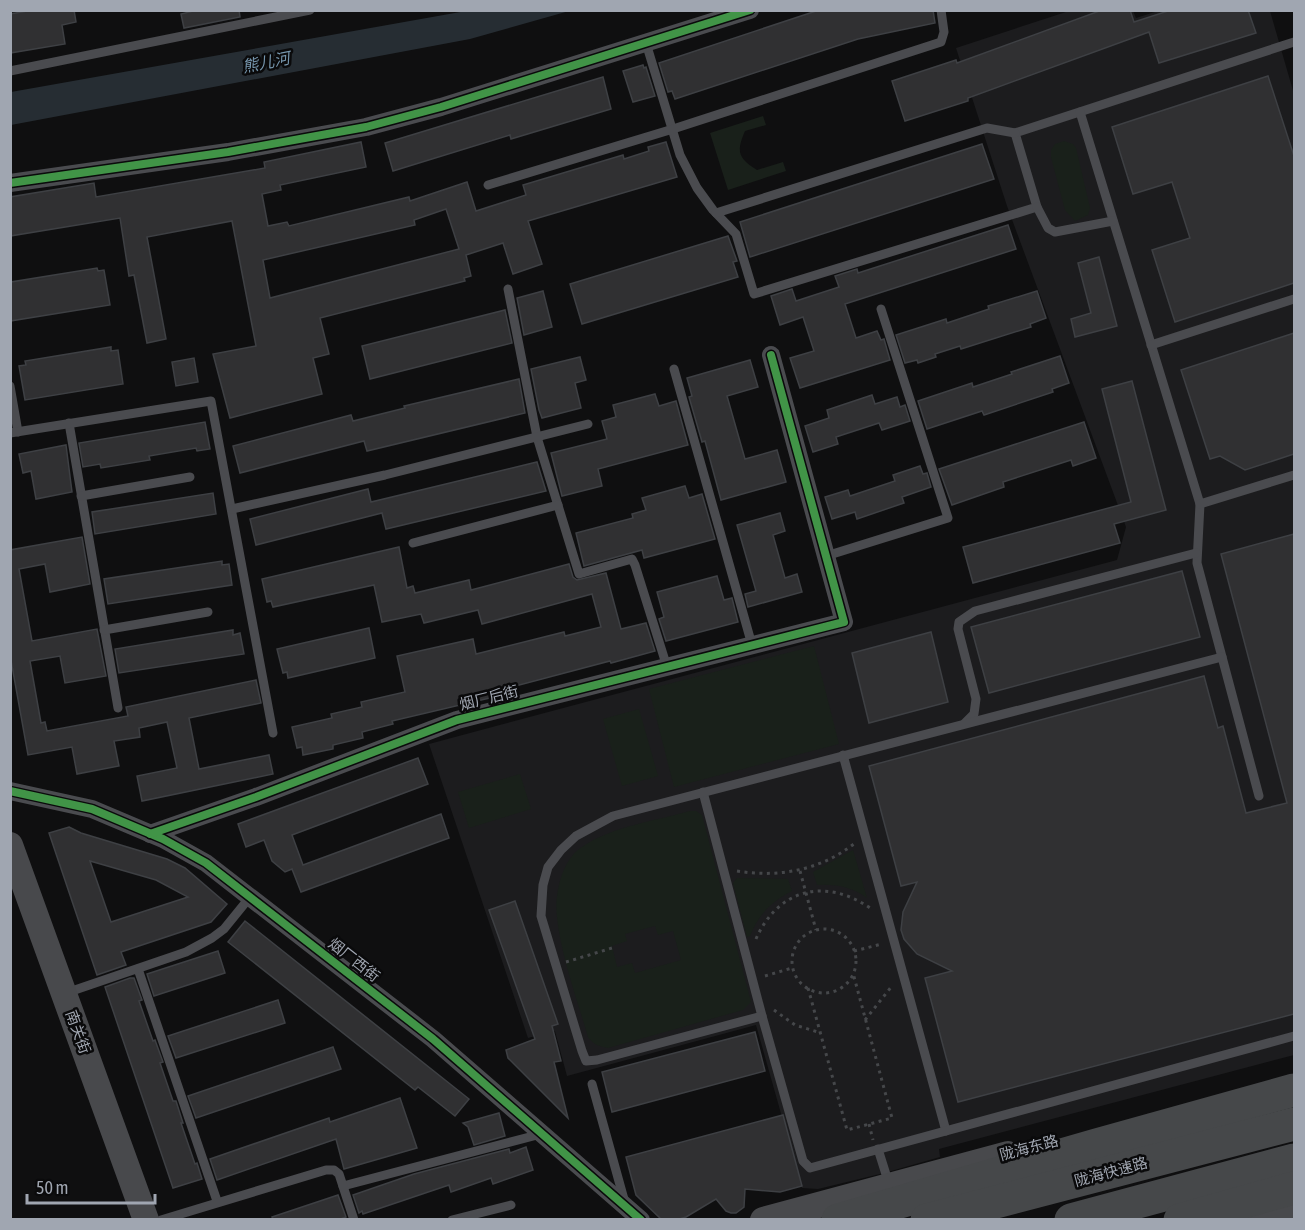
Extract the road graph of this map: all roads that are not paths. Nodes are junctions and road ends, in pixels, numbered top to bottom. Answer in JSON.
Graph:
{"nodes":[{"id":1,"x":310,"y":10,"type":"edge"},
{"id":2,"x":750,"y":10,"type":"edge"},
{"id":3,"x":941,"y":10,"type":"edge"},
{"id":4,"x":1294,"y":42,"type":"edge"},
{"id":5,"x":646,"y":43,"type":"junction"},
{"id":6,"x":10,"y":71,"type":"edge"},
{"id":7,"x":1080,"y":112,"type":"junction"},
{"id":8,"x":673,"y":129,"type":"junction"},
{"id":9,"x":1015,"y":133,"type":"junction"},
{"id":10,"x":10,"y":183,"type":"edge"},
{"id":11,"x":488,"y":185,"type":"dead end"},
{"id":12,"x":1037,"y":207,"type":"junction"},
{"id":13,"x":716,"y":213,"type":"junction"},
{"id":14,"x":1113,"y":221,"type":"junction"},
{"id":15,"x":508,"y":289,"type":"dead end"},
{"id":16,"x":1294,"y":298,"type":"edge"},
{"id":17,"x":881,"y":309,"type":"dead end"},
{"id":18,"x":1151,"y":345,"type":"junction"},
{"id":19,"x":771,"y":355,"type":"dead end"},
{"id":20,"x":674,"y":369,"type":"dead end"},
{"id":21,"x":10,"y":386,"type":"edge"},
{"id":22,"x":69,"y":423,"type":"junction"},
{"id":23,"x":588,"y":424,"type":"dead end"},
{"id":24,"x":14,"y":432,"type":"edge"},
{"id":25,"x":537,"y":437,"type":"junction"},
{"id":26,"x":1294,"y":475,"type":"edge"},
{"id":27,"x":190,"y":477,"type":"dead end"},
{"id":28,"x":81,"y":496,"type":"junction"},
{"id":29,"x":1200,"y":504,"type":"junction"},
{"id":30,"x":558,"y":505,"type":"junction"},
{"id":31,"x":232,"y":509,"type":"junction"},
{"id":32,"x":413,"y":543,"type":"dead end"},
{"id":33,"x":1196,"y":553,"type":"junction"},
{"id":34,"x":826,"y":556,"type":"junction"},
{"id":35,"x":208,"y":612,"type":"dead end"},
{"id":36,"x":104,"y":630,"type":"junction"},
{"id":37,"x":752,"y":645,"type":"junction"},
{"id":38,"x":1222,"y":657,"type":"junction"},
{"id":39,"x":667,"y":667,"type":"junction"},
{"id":40,"x":118,"y":708,"type":"dead end"},
{"id":41,"x":963,"y":724,"type":"junction"},
{"id":42,"x":273,"y":733,"type":"dead end"},
{"id":43,"x":843,"y":755,"type":"junction"},
{"id":44,"x":10,"y":791,"type":"edge"},
{"id":45,"x":703,"y":792,"type":"junction"},
{"id":46,"x":1258,"y":796,"type":"dead end"},
{"id":47,"x":150,"y":834,"type":"junction"},
{"id":48,"x":10,"y":845,"type":"edge"},
{"id":49,"x":250,"y":897,"type":"junction"},
{"id":50,"x":138,"y":969,"type":"junction"},
{"id":51,"x":64,"y":994,"type":"junction"},
{"id":52,"x":762,"y":1016,"type":"junction"},
{"id":53,"x":1294,"y":1036,"type":"edge"},
{"id":54,"x":1294,"y":1076,"type":"edge"},
{"id":55,"x":592,"y":1084,"type":"dead end"},
{"id":56,"x":1294,"y":1090,"type":"edge"},
{"id":57,"x":1294,"y":1124,"type":"edge"},
{"id":58,"x":946,"y":1131,"type":"junction"},
{"id":59,"x":544,"y":1133,"type":"junction"},
{"id":60,"x":878,"y":1149,"type":"junction"},
{"id":61,"x":1294,"y":1160,"type":"edge"},
{"id":62,"x":344,"y":1186,"type":"junction"},
{"id":63,"x":890,"y":1186,"type":"junction"},
{"id":64,"x":1294,"y":1188,"type":"edge"},
{"id":65,"x":217,"y":1201,"type":"junction"},
{"id":66,"x":626,"y":1204,"type":"junction"},
{"id":67,"x":511,"y":1205,"type":"dead end"},
{"id":68,"x":1294,"y":1206,"type":"edge"},
{"id":69,"x":146,"y":1220,"type":"edge"},
{"id":70,"x":161,"y":1220,"type":"edge"},
{"id":71,"x":354,"y":1220,"type":"edge"},
{"id":72,"x":452,"y":1220,"type":"edge"},
{"id":73,"x":641,"y":1220,"type":"edge"},
{"id":74,"x":763,"y":1220,"type":"edge"},
{"id":75,"x":838,"y":1220,"type":"edge"},
{"id":76,"x":927,"y":1220,"type":"edge"},
{"id":77,"x":1071,"y":1220,"type":"edge"},
{"id":78,"x":1180,"y":1220,"type":"edge"},
{"id":79,"x":1245,"y":1220,"type":"edge"}],
"edges":[{"from":1,"to":6,"type":"lane"},
{"from":2,"to":5,"type":"street"},
{"from":3,"to":8,"type":"lane"},
{"from":4,"to":7,"type":"lane"},
{"from":5,"to":8,"type":"lane"},
{"from":5,"to":10,"type":"street"},
{"from":7,"to":9,"type":"lane"},
{"from":7,"to":14,"type":"lane"},
{"from":8,"to":11,"type":"lane"},
{"from":8,"to":13,"type":"lane"},
{"from":9,"to":12,"type":"lane"},
{"from":9,"to":13,"type":"lane"},
{"from":12,"to":13,"type":"lane"},
{"from":12,"to":14,"type":"lane"},
{"from":14,"to":18,"type":"lane"},
{"from":15,"to":25,"type":"lane"},
{"from":16,"to":18,"type":"lane"},
{"from":17,"to":34,"type":"lane"},
{"from":18,"to":29,"type":"lane"},
{"from":19,"to":34,"type":"street"},
{"from":20,"to":37,"type":"lane"},
{"from":21,"to":24,"type":"lane"},
{"from":22,"to":24,"type":"lane"},
{"from":22,"to":28,"type":"lane"},
{"from":22,"to":31,"type":"lane"},
{"from":23,"to":25,"type":"lane"},
{"from":25,"to":30,"type":"lane"},
{"from":25,"to":31,"type":"lane"},
{"from":26,"to":29,"type":"lane"},
{"from":27,"to":28,"type":"lane"},
{"from":28,"to":36,"type":"lane"},
{"from":29,"to":33,"type":"lane"},
{"from":30,"to":32,"type":"lane"},
{"from":30,"to":39,"type":"lane"},
{"from":31,"to":42,"type":"lane"},
{"from":33,"to":38,"type":"lane"},
{"from":33,"to":41,"type":"lane"},
{"from":34,"to":37,"type":"street","name":"烟厂后街"},
{"from":35,"to":36,"type":"lane"},
{"from":36,"to":40,"type":"lane"},
{"from":37,"to":39,"type":"street","name":"烟厂后街"},
{"from":38,"to":41,"type":"lane"},
{"from":38,"to":46,"type":"lane"},
{"from":39,"to":47,"type":"street","name":"烟厂后街"},
{"from":41,"to":43,"type":"lane"},
{"from":43,"to":45,"type":"lane"},
{"from":43,"to":58,"type":"lane"},
{"from":44,"to":47,"type":"street","name":"烟厂西街"},
{"from":45,"to":52,"type":"lane"},
{"from":45,"to":52,"type":"lane"},
{"from":47,"to":49,"type":"street","name":"烟厂西街"},
{"from":48,"to":51,"type":"street","name":"南关街"},
{"from":49,"to":50,"type":"lane"},
{"from":49,"to":59,"type":"street","name":"烟厂西街"},
{"from":50,"to":51,"type":"lane"},
{"from":50,"to":65,"type":"lane"},
{"from":51,"to":69,"type":"street","name":"南关街"},
{"from":52,"to":60,"type":"lane"},
{"from":53,"to":58,"type":"lane"},
{"from":54,"to":63,"type":"street","name":"陇海东路"},
{"from":55,"to":66,"type":"lane"},
{"from":56,"to":75,"type":"highway"},
{"from":57,"to":76,"type":"highway","name":"陇海快速路"},
{"from":58,"to":60,"type":"lane"},
{"from":59,"to":62,"type":"lane"},
{"from":59,"to":66,"type":"street","name":"烟厂西街"},
{"from":60,"to":63,"type":"lane"},
{"from":61,"to":77,"type":"highway"},
{"from":62,"to":65,"type":"lane"},
{"from":62,"to":71,"type":"lane"},
{"from":63,"to":74,"type":"street","name":"陇海东路"},
{"from":64,"to":78,"type":"highway"},
{"from":65,"to":70,"type":"lane"},
{"from":66,"to":73,"type":"street","name":"烟厂西街"},
{"from":67,"to":72,"type":"lane"},
{"from":68,"to":79,"type":"street"}]}
